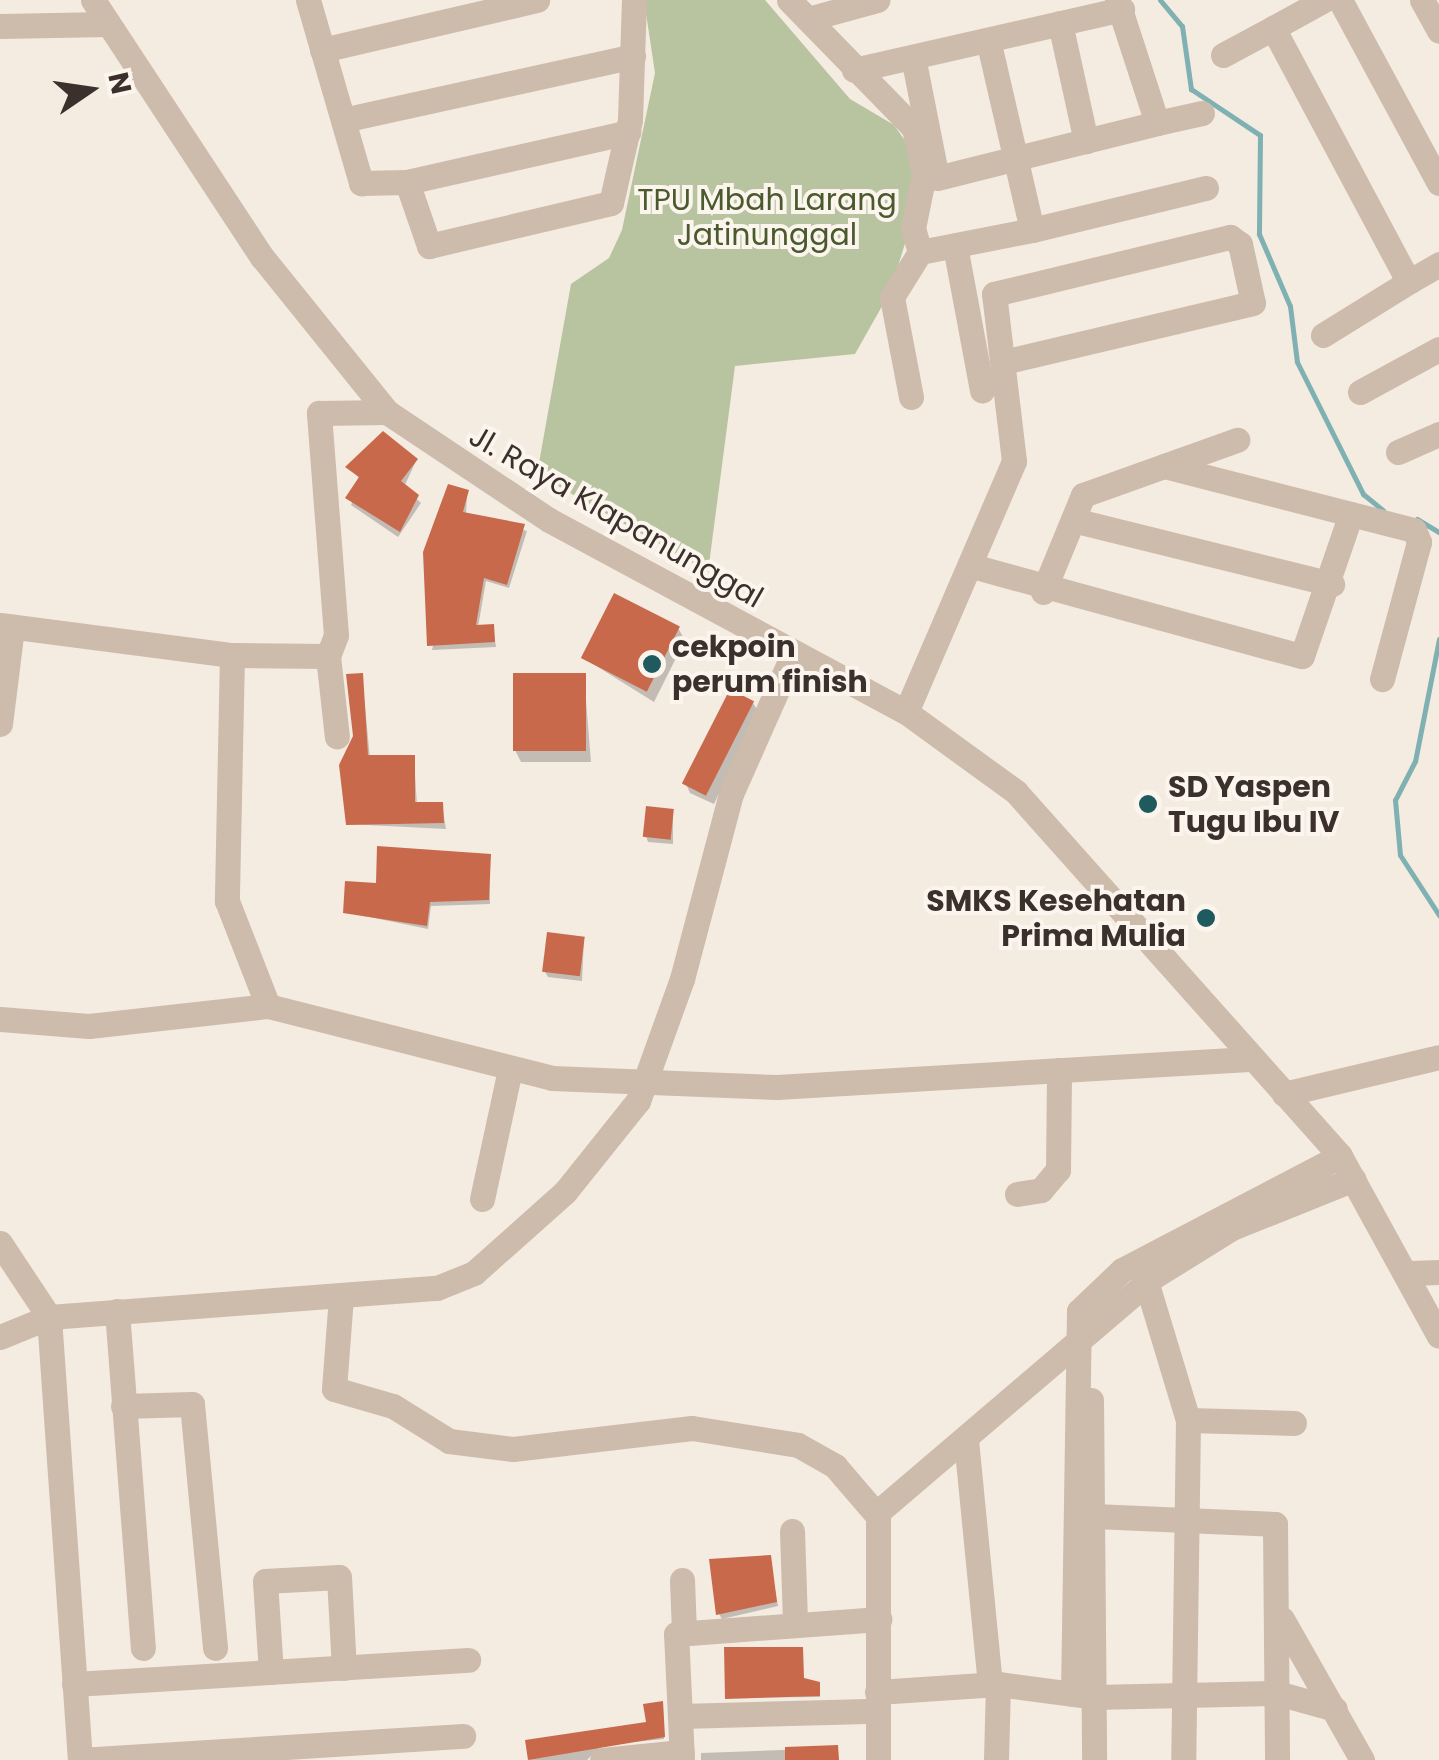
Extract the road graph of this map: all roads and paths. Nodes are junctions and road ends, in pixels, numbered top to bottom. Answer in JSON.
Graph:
{"nodes":[{"id":1,"x":93,"y":0,"type":"edge"},
{"id":2,"x":308,"y":0,"type":"edge"},
{"id":3,"x":537,"y":0,"type":"edge"},
{"id":4,"x":634,"y":0,"type":"edge"},
{"id":5,"x":789,"y":0,"type":"edge"},
{"id":6,"x":877,"y":0,"type":"edge"},
{"id":7,"x":1324,"y":0,"type":"edge"},
{"id":8,"x":1340,"y":0,"type":"edge"},
{"id":9,"x":1422,"y":0,"type":"edge"},
{"id":10,"x":1120,"y":4,"type":"edge"},
{"id":11,"x":808,"y":19,"type":"junction"},
{"id":12,"x":108,"y":24,"type":"junction"},
{"id":13,"x":1060,"y":24,"type":"junction"},
{"id":14,"x":0,"y":26,"type":"edge"},
{"id":15,"x":1273,"y":28,"type":"junction"},
{"id":16,"x":1439,"y":31,"type":"edge"},
{"id":17,"x":988,"y":40,"type":"junction"},
{"id":18,"x":322,"y":50,"type":"junction"},
{"id":19,"x":1223,"y":55,"type":"dead end"},
{"id":20,"x":633,"y":56,"type":"junction"},
{"id":21,"x":914,"y":57,"type":"junction"},
{"id":22,"x":854,"y":70,"type":"junction"},
{"id":23,"x":1202,"y":113,"type":"dead end"},
{"id":24,"x":343,"y":120,"type":"junction"},
{"id":25,"x":1157,"y":123,"type":"junction"},
{"id":26,"x":628,"y":132,"type":"junction"},
{"id":27,"x":1086,"y":140,"type":"junction"},
{"id":28,"x":1013,"y":158,"type":"junction"},
{"id":29,"x":930,"y":180,"type":"junction"},
{"id":30,"x":407,"y":182,"type":"junction"},
{"id":31,"x":1439,"y":183,"type":"edge"},
{"id":32,"x":1206,"y":188,"type":"dead end"},
{"id":33,"x":1032,"y":230,"type":"junction"},
{"id":34,"x":955,"y":246,"type":"junction"},
{"id":35,"x":920,"y":252,"type":"junction"},
{"id":36,"x":1439,"y":264,"type":"edge"},
{"id":37,"x":1410,"y":281,"type":"junction"},
{"id":38,"x":1323,"y":335,"type":"dead end"},
{"id":39,"x":1439,"y":348,"type":"edge"},
{"id":40,"x":1004,"y":362,"type":"junction"},
{"id":41,"x":982,"y":390,"type":"dead end"},
{"id":42,"x":1360,"y":392,"type":"dead end"},
{"id":43,"x":910,"y":397,"type":"dead end"},
{"id":44,"x":387,"y":412,"type":"junction"},
{"id":45,"x":1439,"y":434,"type":"edge"},
{"id":46,"x":1238,"y":440,"type":"dead end"},
{"id":47,"x":1398,"y":452,"type":"dead end"},
{"id":48,"x":1164,"y":466,"type":"junction"},
{"id":49,"x":1352,"y":514,"type":"junction"},
{"id":50,"x":1072,"y":520,"type":"junction"},
{"id":51,"x":972,"y":566,"type":"junction"},
{"id":52,"x":1332,"y":584,"type":"junction"},
{"id":53,"x":1043,"y":592,"type":"junction"},
{"id":54,"x":6,"y":626,"type":"edge"},
{"id":55,"x":793,"y":654,"type":"junction"},
{"id":56,"x":232,"y":655,"type":"junction"},
{"id":57,"x":328,"y":656,"type":"junction"},
{"id":58,"x":1382,"y":678,"type":"dead end"},
{"id":59,"x":906,"y":712,"type":"junction"},
{"id":60,"x":0,"y":724,"type":"edge"},
{"id":61,"x":337,"y":737,"type":"dead end"},
{"id":62,"x":268,"y":1006,"type":"junction"},
{"id":63,"x":0,"y":1020,"type":"edge"},
{"id":64,"x":1439,"y":1057,"type":"edge"},
{"id":65,"x":1253,"y":1059,"type":"junction"},
{"id":66,"x":510,"y":1070,"type":"junction"},
{"id":67,"x":1059,"y":1070,"type":"junction"},
{"id":68,"x":648,"y":1079,"type":"junction"},
{"id":69,"x":1284,"y":1094,"type":"junction"},
{"id":70,"x":1340,"y":1156,"type":"junction"},
{"id":71,"x":1354,"y":1179,"type":"junction"},
{"id":72,"x":1017,"y":1194,"type":"dead end"},
{"id":73,"x":482,"y":1200,"type":"dead end"},
{"id":74,"x":0,"y":1243,"type":"edge"},
{"id":75,"x":1439,"y":1272,"type":"edge"},
{"id":76,"x":1410,"y":1274,"type":"junction"},
{"id":77,"x":1146,"y":1281,"type":"junction"},
{"id":78,"x":340,"y":1296,"type":"junction"},
{"id":79,"x":117,"y":1310,"type":"junction"},
{"id":80,"x":49,"y":1317,"type":"junction"},
{"id":81,"x":1081,"y":1335,"type":"junction"},
{"id":82,"x":1439,"y":1336,"type":"edge"},
{"id":83,"x":0,"y":1337,"type":"edge"},
{"id":84,"x":122,"y":1406,"type":"junction"},
{"id":85,"x":1188,"y":1420,"type":"junction"},
{"id":86,"x":1294,"y":1423,"type":"dead end"},
{"id":87,"x":966,"y":1440,"type":"junction"},
{"id":88,"x":877,"y":1514,"type":"junction"},
{"id":89,"x":1094,"y":1516,"type":"junction"},
{"id":90,"x":1186,"y":1520,"type":"junction"},
{"id":91,"x":792,"y":1531,"type":"dead end"},
{"id":92,"x":682,"y":1580,"type":"dead end"},
{"id":93,"x":878,"y":1619,"type":"junction"},
{"id":94,"x":1282,"y":1619,"type":"junction"},
{"id":95,"x":795,"y":1620,"type":"junction"},
{"id":96,"x":684,"y":1631,"type":"junction"},
{"id":97,"x":143,"y":1648,"type":"dead end"},
{"id":98,"x":215,"y":1648,"type":"dead end"},
{"id":99,"x":468,"y":1660,"type":"dead end"},
{"id":100,"x":344,"y":1668,"type":"junction"},
{"id":101,"x":271,"y":1672,"type":"junction"},
{"id":102,"x":74,"y":1684,"type":"junction"},
{"id":103,"x":994,"y":1684,"type":"junction"},
{"id":104,"x":882,"y":1692,"type":"junction"},
{"id":105,"x":1277,"y":1693,"type":"junction"},
{"id":106,"x":1186,"y":1694,"type":"junction"},
{"id":107,"x":1084,"y":1696,"type":"junction"},
{"id":108,"x":1334,"y":1709,"type":"junction"},
{"id":109,"x":680,"y":1716,"type":"junction"},
{"id":110,"x":464,"y":1736,"type":"dead end"},
{"id":111,"x":682,"y":1756,"type":"edge"},
{"id":112,"x":631,"y":1759,"type":"edge"},
{"id":113,"x":80,"y":1760,"type":"edge"},
{"id":114,"x":602,"y":1760,"type":"edge"},
{"id":115,"x":878,"y":1760,"type":"edge"},
{"id":116,"x":895,"y":1760,"type":"edge"},
{"id":117,"x":996,"y":1760,"type":"edge"},
{"id":118,"x":1094,"y":1760,"type":"edge"},
{"id":119,"x":1183,"y":1760,"type":"edge"},
{"id":120,"x":1277,"y":1760,"type":"edge"},
{"id":121,"x":1362,"y":1760,"type":"edge"}],
"edges":[{"from":1,"to":12,"type":"street","name":"Jl. Raya Klapanunggal"},
{"from":2,"to":18,"type":"street"},
{"from":3,"to":18,"type":"street"},
{"from":4,"to":20,"type":"street"},
{"from":5,"to":11,"type":"street"},
{"from":6,"to":11,"type":"street"},
{"from":7,"to":15,"type":"street"},
{"from":8,"to":31,"type":"street"},
{"from":9,"to":16,"type":"street"},
{"from":10,"to":13,"type":"street"},
{"from":10,"to":25,"type":"street"},
{"from":11,"to":22,"type":"street"},
{"from":12,"to":14,"type":"street"},
{"from":12,"to":44,"type":"street","name":"Jl. Raya Klapanunggal"},
{"from":13,"to":17,"type":"street"},
{"from":13,"to":27,"type":"street"},
{"from":15,"to":19,"type":"street"},
{"from":15,"to":37,"type":"street"},
{"from":17,"to":21,"type":"street"},
{"from":17,"to":28,"type":"street"},
{"from":18,"to":24,"type":"street"},
{"from":20,"to":24,"type":"street"},
{"from":20,"to":26,"type":"street"},
{"from":21,"to":22,"type":"street"},
{"from":21,"to":29,"type":"street"},
{"from":22,"to":29,"type":"street"},
{"from":23,"to":25,"type":"street"},
{"from":24,"to":30,"type":"street"},
{"from":25,"to":27,"type":"street"},
{"from":26,"to":30,"type":"street"},
{"from":26,"to":30,"type":"street"},
{"from":27,"to":28,"type":"street"},
{"from":28,"to":29,"type":"street"},
{"from":28,"to":33,"type":"street"},
{"from":29,"to":35,"type":"street"},
{"from":32,"to":33,"type":"street"},
{"from":33,"to":34,"type":"street"},
{"from":34,"to":35,"type":"street"},
{"from":34,"to":41,"type":"street"},
{"from":35,"to":43,"type":"street"},
{"from":36,"to":37,"type":"street"},
{"from":37,"to":38,"type":"street"},
{"from":39,"to":42,"type":"street"},
{"from":40,"to":40,"type":"street"},
{"from":40,"to":51,"type":"street"},
{"from":44,"to":55,"type":"street","name":"Jl. Raya Klapanunggal"},
{"from":44,"to":57,"type":"street"},
{"from":45,"to":47,"type":"street"},
{"from":46,"to":48,"type":"street"},
{"from":48,"to":49,"type":"street"},
{"from":48,"to":50,"type":"street"},
{"from":49,"to":52,"type":"street"},
{"from":49,"to":58,"type":"street"},
{"from":50,"to":52,"type":"street"},
{"from":50,"to":53,"type":"street"},
{"from":51,"to":53,"type":"street"},
{"from":51,"to":59,"type":"street"},
{"from":52,"to":53,"type":"street"},
{"from":54,"to":56,"type":"street"},
{"from":54,"to":60,"type":"street"},
{"from":55,"to":59,"type":"street","name":"Jl. Raya Klapanunggal"},
{"from":55,"to":68,"type":"street"},
{"from":56,"to":57,"type":"street"},
{"from":56,"to":62,"type":"street"},
{"from":57,"to":61,"type":"street"},
{"from":59,"to":65,"type":"street","name":"Jl. Raya Klapanunggal"},
{"from":62,"to":63,"type":"street"},
{"from":62,"to":66,"type":"street"},
{"from":64,"to":69,"type":"street"},
{"from":65,"to":67,"type":"street"},
{"from":65,"to":69,"type":"street","name":"Jl. Raya Klapanunggal"},
{"from":66,"to":68,"type":"street"},
{"from":66,"to":73,"type":"street"},
{"from":67,"to":68,"type":"street"},
{"from":67,"to":72,"type":"street"},
{"from":68,"to":78,"type":"street"},
{"from":69,"to":70,"type":"street","name":"Jl. Raya Klapanunggal"},
{"from":70,"to":71,"type":"street","name":"Jl. Raya Klapanunggal"},
{"from":70,"to":81,"type":"street"},
{"from":71,"to":76,"type":"street","name":"Jl. Raya Klapanunggal"},
{"from":71,"to":77,"type":"street"},
{"from":74,"to":80,"type":"street"},
{"from":75,"to":76,"type":"street"},
{"from":76,"to":82,"type":"street","name":"Jl. Raya Klapanunggal"},
{"from":77,"to":81,"type":"street"},
{"from":77,"to":85,"type":"street"},
{"from":78,"to":79,"type":"street"},
{"from":78,"to":88,"type":"street"},
{"from":79,"to":80,"type":"street"},
{"from":79,"to":84,"type":"street"},
{"from":80,"to":83,"type":"street"},
{"from":80,"to":102,"type":"street"},
{"from":81,"to":87,"type":"street"},
{"from":81,"to":89,"type":"street"},
{"from":81,"to":107,"type":"street"},
{"from":84,"to":97,"type":"street"},
{"from":84,"to":98,"type":"street"},
{"from":85,"to":86,"type":"street"},
{"from":85,"to":90,"type":"street"},
{"from":87,"to":88,"type":"street"},
{"from":87,"to":103,"type":"street"},
{"from":88,"to":93,"type":"street"},
{"from":89,"to":90,"type":"street"},
{"from":89,"to":107,"type":"street"},
{"from":90,"to":94,"type":"street"},
{"from":90,"to":106,"type":"street"},
{"from":91,"to":95,"type":"street"},
{"from":92,"to":96,"type":"street"},
{"from":93,"to":95,"type":"street"},
{"from":93,"to":104,"type":"street"},
{"from":94,"to":105,"type":"street"},
{"from":94,"to":108,"type":"street"},
{"from":95,"to":96,"type":"street"},
{"from":96,"to":109,"type":"street"},
{"from":99,"to":100,"type":"street"},
{"from":100,"to":101,"type":"street"},
{"from":100,"to":101,"type":"street"},
{"from":101,"to":102,"type":"street"},
{"from":102,"to":113,"type":"street"},
{"from":103,"to":104,"type":"street"},
{"from":103,"to":107,"type":"street"},
{"from":103,"to":117,"type":"street"},
{"from":104,"to":109,"type":"street"},
{"from":104,"to":115,"type":"street"},
{"from":104,"to":116,"type":"street"},
{"from":105,"to":106,"type":"street"},
{"from":105,"to":108,"type":"street"},
{"from":105,"to":120,"type":"street"},
{"from":106,"to":107,"type":"street"},
{"from":106,"to":119,"type":"street"},
{"from":107,"to":118,"type":"street"},
{"from":108,"to":121,"type":"street"},
{"from":109,"to":111,"type":"street"},
{"from":110,"to":113,"type":"street"},
{"from":111,"to":112,"type":"street"},
{"from":112,"to":114,"type":"street"}]}
